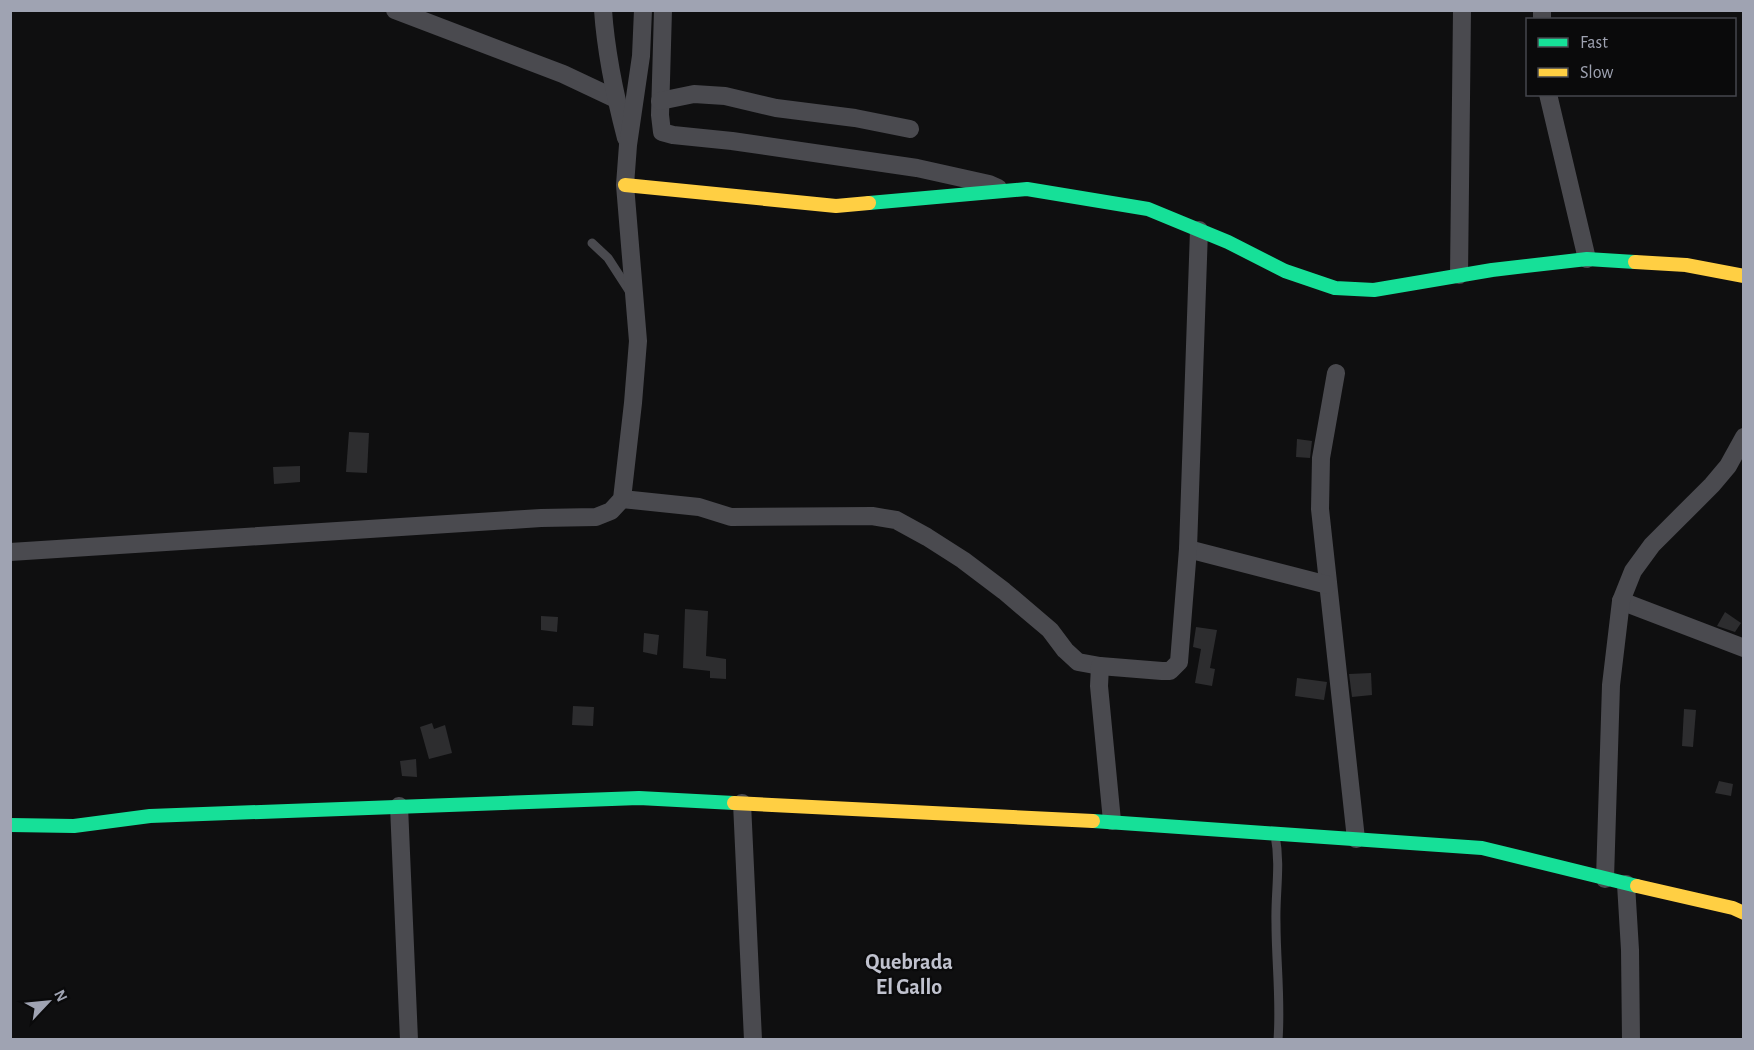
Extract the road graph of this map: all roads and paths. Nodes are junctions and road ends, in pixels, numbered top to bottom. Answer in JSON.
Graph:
{"nodes":[{"id":1,"x":395,"y":10,"type":"edge"},
{"id":2,"x":603,"y":10,"type":"edge"},
{"id":3,"x":643,"y":10,"type":"edge"},
{"id":4,"x":663,"y":10,"type":"edge"},
{"id":5,"x":1462,"y":10,"type":"edge"},
{"id":6,"x":1548,"y":96,"type":"edge"},
{"id":7,"x":616,"y":99,"type":"junction"},
{"id":8,"x":660,"y":108,"type":"junction"},
{"id":9,"x":631,"y":123,"type":"junction"},
{"id":10,"x":910,"y":129,"type":"dead end"},
{"id":11,"x":628,"y":145,"type":"junction"},
{"id":12,"x":625,"y":185,"type":"junction"},
{"id":13,"x":1005,"y":191,"type":"junction"},
{"id":14,"x":1199,"y":230,"type":"junction"},
{"id":15,"x":592,"y":243,"type":"dead end"},
{"id":16,"x":1587,"y":259,"type":"junction"},
{"id":17,"x":1460,"y":275,"type":"junction"},
{"id":18,"x":1743,"y":276,"type":"edge"},
{"id":19,"x":633,"y":296,"type":"junction"},
{"id":20,"x":1336,"y":373,"type":"dead end"},
{"id":21,"x":1743,"y":437,"type":"edge"},
{"id":22,"x":1736,"y":469,"type":"edge"},
{"id":23,"x":622,"y":499,"type":"junction"},
{"id":24,"x":1188,"y":549,"type":"junction"},
{"id":25,"x":10,"y":552,"type":"edge"},
{"id":26,"x":1328,"y":585,"type":"junction"},
{"id":27,"x":1621,"y":601,"type":"junction"},
{"id":28,"x":1743,"y":648,"type":"edge"},
{"id":29,"x":1100,"y":666,"type":"junction"},
{"id":30,"x":742,"y":803,"type":"junction"},
{"id":31,"x":399,"y":806,"type":"junction"},
{"id":32,"x":1113,"y":821,"type":"junction"},
{"id":33,"x":10,"y":825,"type":"edge"},
{"id":34,"x":1274,"y":833,"type":"junction"},
{"id":35,"x":1356,"y":839,"type":"junction"},
{"id":36,"x":1605,"y":879,"type":"junction"},
{"id":37,"x":1626,"y":884,"type":"junction"},
{"id":38,"x":1743,"y":913,"type":"edge"},
{"id":39,"x":409,"y":1040,"type":"edge"},
{"id":40,"x":753,"y":1040,"type":"edge"},
{"id":41,"x":1278,"y":1040,"type":"edge"},
{"id":42,"x":1630,"y":1040,"type":"edge"}],
"edges":[{"from":1,"to":7,"type":"street"},
{"from":2,"to":7,"type":"street"},
{"from":3,"to":9,"type":"street"},
{"from":4,"to":8,"type":"street"},
{"from":5,"to":17,"type":"street"},
{"from":6,"to":16,"type":"street"},
{"from":7,"to":11,"type":"street"},
{"from":8,"to":9,"type":"street"},
{"from":8,"to":10,"type":"street"},
{"from":8,"to":13,"type":"street"},
{"from":9,"to":11,"type":"street"},
{"from":11,"to":12,"type":"street"},
{"from":12,"to":13,"type":"street"},
{"from":12,"to":19,"type":"street"},
{"from":13,"to":14,"type":"street"},
{"from":14,"to":17,"type":"street"},
{"from":14,"to":24,"type":"street"},
{"from":15,"to":19,"type":"lane"},
{"from":16,"to":17,"type":"street"},
{"from":16,"to":18,"type":"street"},
{"from":19,"to":23,"type":"street"},
{"from":20,"to":26,"type":"street"},
{"from":21,"to":22,"type":"street"},
{"from":22,"to":27,"type":"street"},
{"from":23,"to":25,"type":"street"},
{"from":23,"to":29,"type":"street"},
{"from":24,"to":26,"type":"street"},
{"from":24,"to":29,"type":"street"},
{"from":26,"to":35,"type":"street"},
{"from":27,"to":28,"type":"street"},
{"from":27,"to":36,"type":"street"},
{"from":29,"to":32,"type":"street"},
{"from":30,"to":31,"type":"street"},
{"from":30,"to":32,"type":"street"},
{"from":30,"to":40,"type":"street"},
{"from":31,"to":33,"type":"street"},
{"from":31,"to":39,"type":"street"},
{"from":32,"to":34,"type":"street"},
{"from":34,"to":35,"type":"street"},
{"from":34,"to":41,"type":"lane"},
{"from":35,"to":36,"type":"street"},
{"from":36,"to":37,"type":"street"},
{"from":37,"to":38,"type":"street"},
{"from":37,"to":42,"type":"street"}]}
